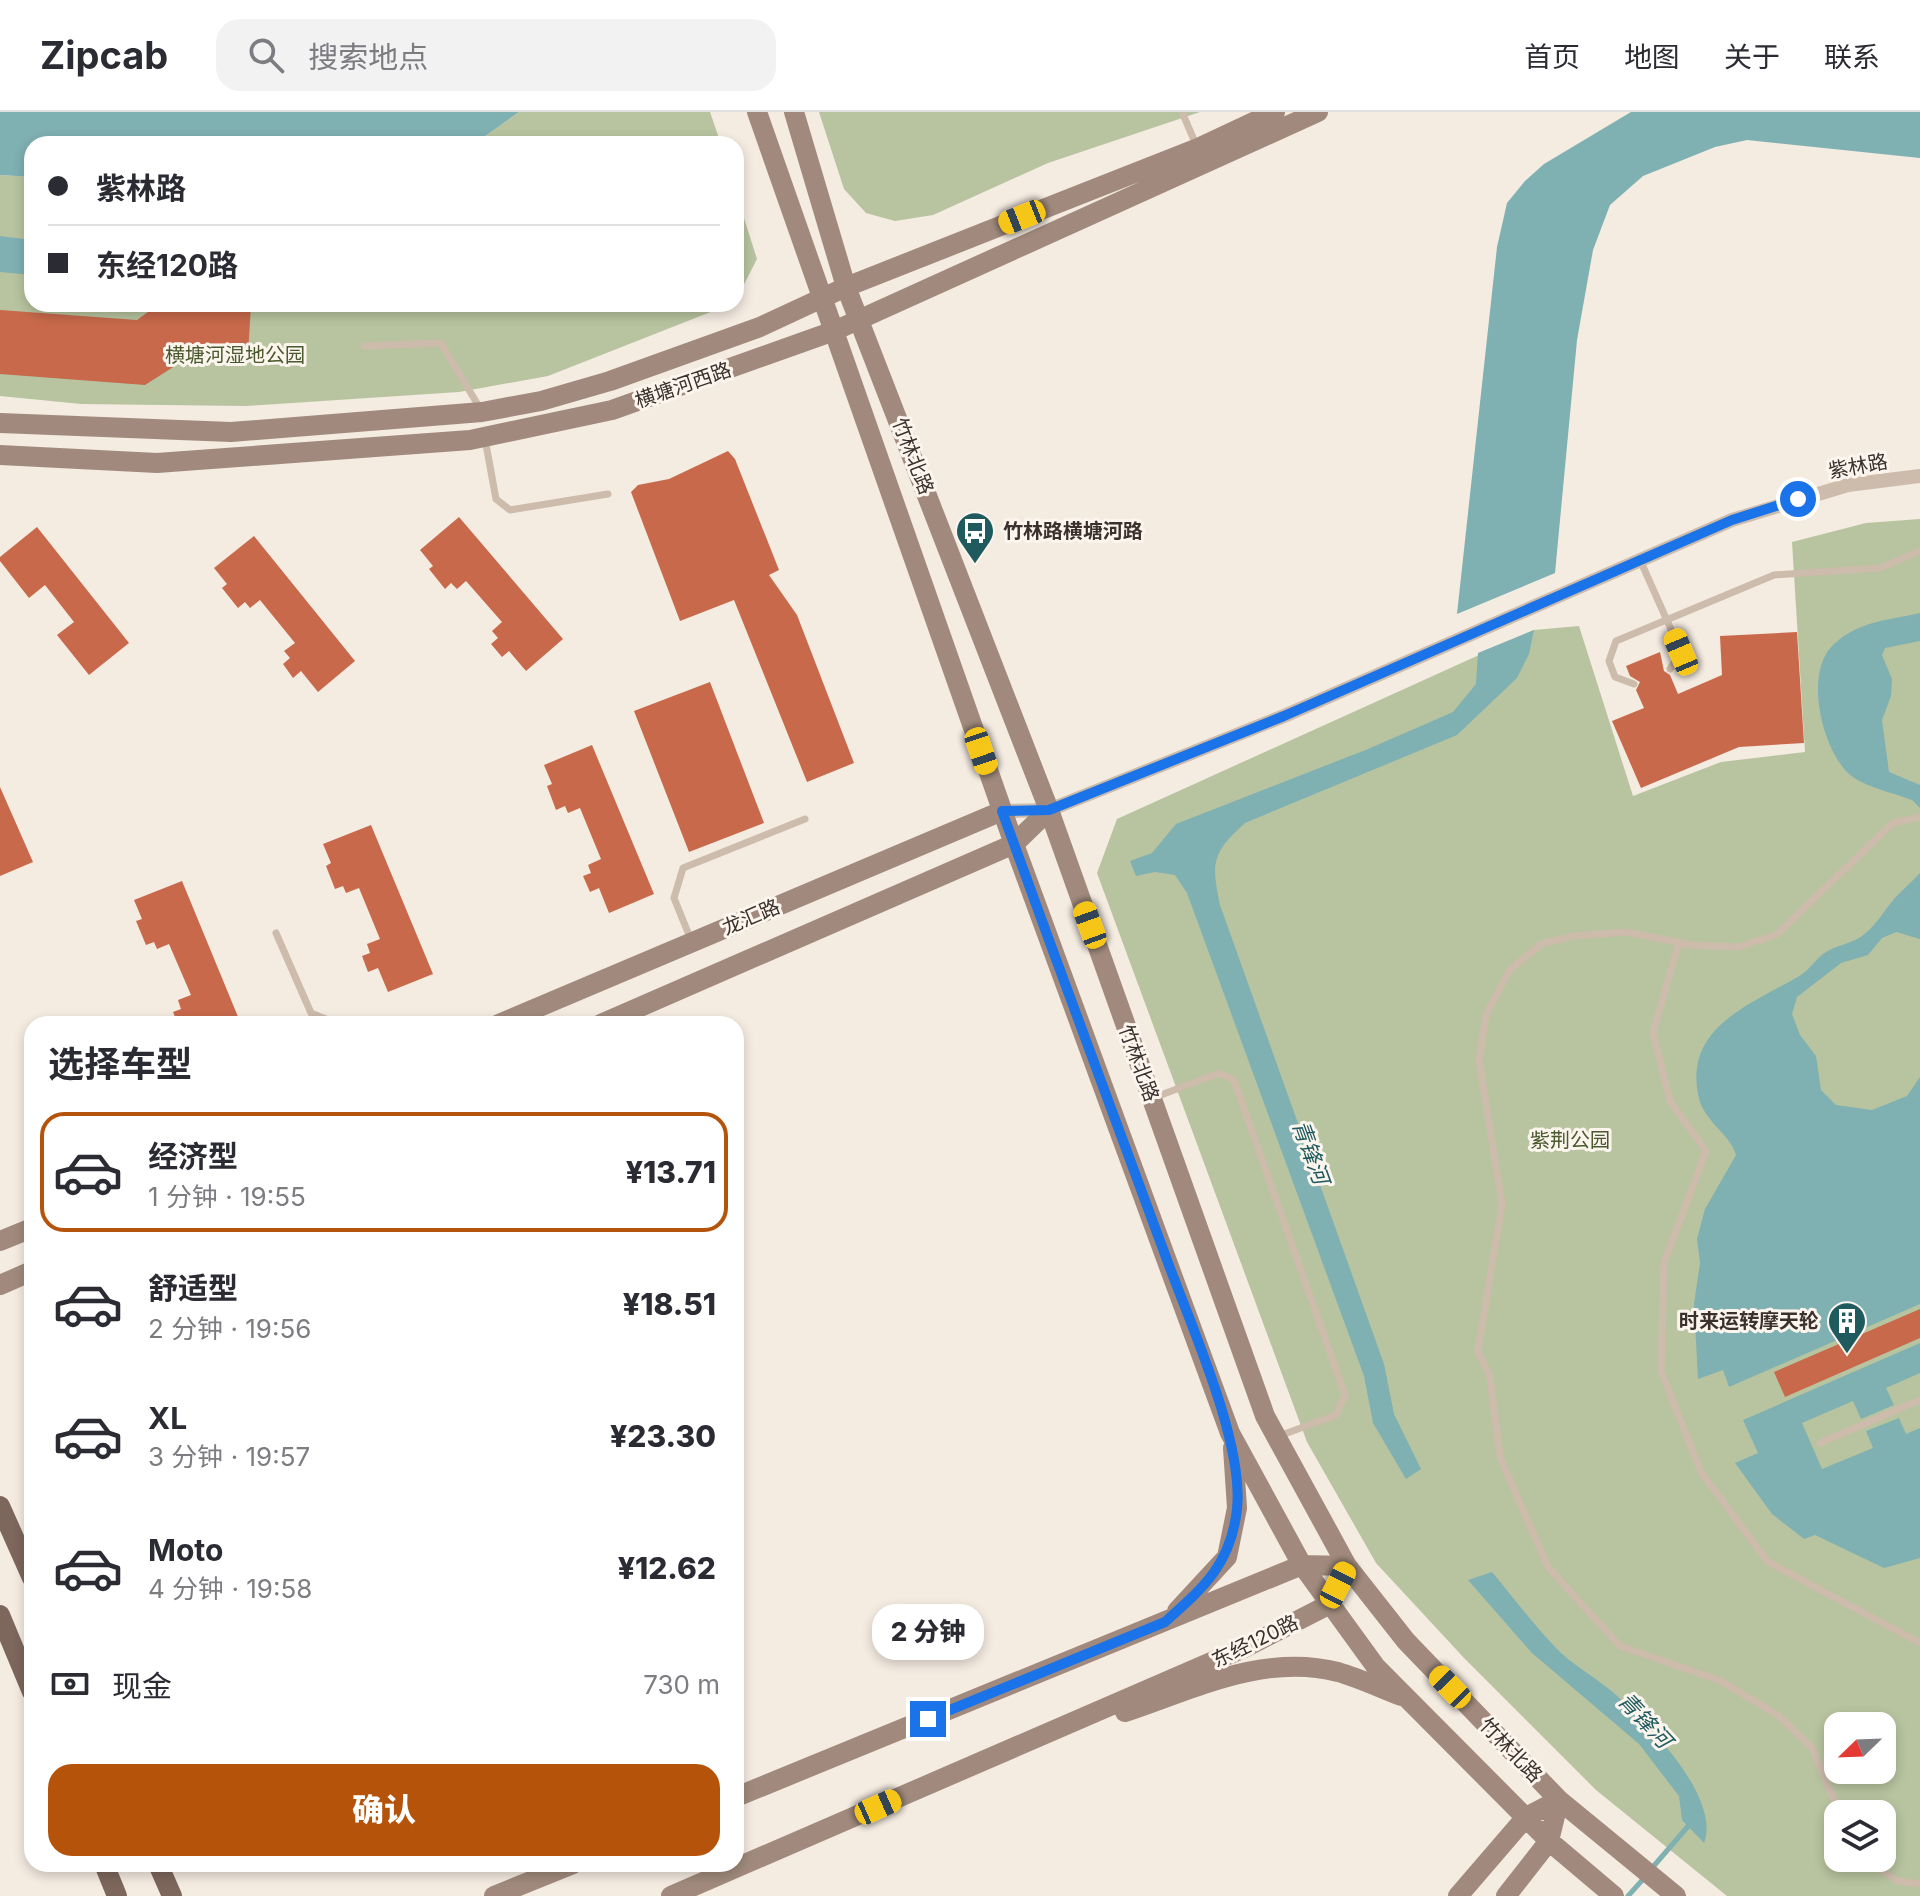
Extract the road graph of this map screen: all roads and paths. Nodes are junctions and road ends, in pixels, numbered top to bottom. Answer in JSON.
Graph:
{"nodes":[{"id":1,"x":757,"y":112,"type":"edge"},
{"id":2,"x":794,"y":112,"type":"edge"},
{"id":3,"x":1182,"y":112,"type":"edge"},
{"id":4,"x":1275,"y":112,"type":"edge"},
{"id":5,"x":1318,"y":112,"type":"edge"},
{"id":6,"x":1198,"y":148,"type":"junction"},
{"id":7,"x":846,"y":287,"type":"junction"},
{"id":8,"x":822,"y":299,"type":"junction"},
{"id":9,"x":860,"y":319,"type":"junction"},
{"id":10,"x":834,"y":331,"type":"junction"},
{"id":11,"x":364,"y":346,"type":"dead end"},
{"id":12,"x":482,"y":412,"type":"junction"},
{"id":13,"x":0,"y":423,"type":"edge"},
{"id":14,"x":485,"y":437,"type":"junction"},
{"id":15,"x":0,"y":455,"type":"edge"},
{"id":16,"x":1920,"y":476,"type":"edge"},
{"id":17,"x":608,"y":494,"type":"dead end"},
{"id":18,"x":1920,"y":551,"type":"edge"},
{"id":19,"x":1641,"y":562,"type":"junction"},
{"id":20,"x":1667,"y":619,"type":"junction"},
{"id":21,"x":1670,"y":669,"type":"dead end"},
{"id":22,"x":1634,"y":684,"type":"dead end"},
{"id":23,"x":1049,"y":810,"type":"junction"},
{"id":24,"x":1002,"y":811,"type":"junction"},
{"id":25,"x":1920,"y":817,"type":"edge"},
{"id":26,"x":805,"y":819,"type":"dead end"},
{"id":27,"x":1014,"y":844,"type":"junction"},
{"id":28,"x":276,"y":933,"type":"dead end"},
{"id":29,"x":692,"y":942,"type":"junction"},
{"id":30,"x":1679,"y":943,"type":"junction"},
{"id":31,"x":318,"y":1016,"type":"edge"},
{"id":32,"x":518,"y":1016,"type":"edge"},
{"id":33,"x":619,"y":1016,"type":"edge"},
{"id":34,"x":1152,"y":1098,"type":"junction"},
{"id":35,"x":24,"y":1231,"type":"edge"},
{"id":36,"x":0,"y":1241,"type":"edge"},
{"id":37,"x":24,"y":1274,"type":"edge"},
{"id":38,"x":0,"y":1285,"type":"edge"},
{"id":39,"x":1198,"y":1346,"type":"junction"},
{"id":40,"x":1920,"y":1400,"type":"edge"},
{"id":41,"x":1277,"y":1437,"type":"junction"},
{"id":42,"x":1820,"y":1443,"type":"dead end"},
{"id":43,"x":0,"y":1506,"type":"edge"},
{"id":44,"x":24,"y":1560,"type":"edge"},
{"id":45,"x":1302,"y":1565,"type":"junction"},
{"id":46,"x":1347,"y":1566,"type":"junction"},
{"id":47,"x":1328,"y":1605,"type":"junction"},
{"id":48,"x":0,"y":1615,"type":"edge"},
{"id":49,"x":1165,"y":1622,"type":"junction"},
{"id":50,"x":1920,"y":1643,"type":"edge"},
{"id":51,"x":24,"y":1673,"type":"edge"},
{"id":52,"x":1408,"y":1698,"type":"junction"},
{"id":53,"x":985,"y":1759,"type":"junction"},
{"id":54,"x":744,"y":1794,"type":"edge"},
{"id":55,"x":1559,"y":1800,"type":"junction"},
{"id":56,"x":1834,"y":1800,"type":"edge"},
{"id":57,"x":1526,"y":1817,"type":"junction"},
{"id":58,"x":1549,"y":1841,"type":"junction"},
{"id":59,"x":744,"y":1864,"type":"edge"},
{"id":60,"x":107,"y":1872,"type":"edge"},
{"id":61,"x":162,"y":1872,"type":"edge"},
{"id":62,"x":553,"y":1872,"type":"edge"},
{"id":63,"x":726,"y":1872,"type":"edge"},
{"id":64,"x":1885,"y":1872,"type":"edge"},
{"id":65,"x":1920,"y":1884,"type":"edge"},
{"id":66,"x":117,"y":1896,"type":"edge"},
{"id":67,"x":172,"y":1896,"type":"edge"},
{"id":68,"x":494,"y":1896,"type":"edge"},
{"id":69,"x":671,"y":1896,"type":"edge"},
{"id":70,"x":1458,"y":1896,"type":"edge"},
{"id":71,"x":1506,"y":1896,"type":"edge"},
{"id":72,"x":1613,"y":1896,"type":"edge"},
{"id":73,"x":1675,"y":1896,"type":"edge"}],
"edges":[{"from":1,"to":8,"type":"main road","name":"竹林北路"},
{"from":2,"to":7,"type":"main road","name":"竹林北路"},
{"from":3,"to":6,"type":"lane"},
{"from":4,"to":6,"type":"main road","name":"横塘河西路"},
{"from":5,"to":9,"type":"main road","name":"横塘河西路"},
{"from":6,"to":7,"type":"main road","name":"横塘河西路"},
{"from":7,"to":8,"type":"main road","name":"横塘河西路"},
{"from":7,"to":9,"type":"main road","name":"竹林北路"},
{"from":8,"to":10,"type":"main road","name":"竹林北路"},
{"from":8,"to":12,"type":"main road","name":"横塘河西路"},
{"from":9,"to":10,"type":"main road","name":"横塘河西路"},
{"from":9,"to":23,"type":"main road","name":"竹林北路"},
{"from":10,"to":14,"type":"main road","name":"横塘河西路"},
{"from":10,"to":24,"type":"main road","name":"竹林北路"},
{"from":11,"to":12,"type":"lane"},
{"from":12,"to":13,"type":"main road","name":"横塘河西路"},
{"from":14,"to":15,"type":"main road","name":"横塘河西路"},
{"from":14,"to":17,"type":"lane"},
{"from":16,"to":19,"type":"street","name":"紫林路"},
{"from":18,"to":20,"type":"lane"},
{"from":19,"to":20,"type":"lane"},
{"from":19,"to":23,"type":"street","name":"紫林路"},
{"from":20,"to":21,"type":"lane"},
{"from":20,"to":22,"type":"lane"},
{"from":23,"to":24,"type":"street","name":"紫林路"},
{"from":23,"to":27,"type":"main road","name":"龙汇路"},
{"from":23,"to":34,"type":"main road","name":"竹林北路"},
{"from":24,"to":27,"type":"main road","name":"竹林北路"},
{"from":24,"to":29,"type":"main road","name":"龙汇路"},
{"from":25,"to":30,"type":"lane"},
{"from":26,"to":29,"type":"lane"},
{"from":27,"to":33,"type":"main road","name":"龙汇路"},
{"from":27,"to":39,"type":"main road","name":"竹林北路"},
{"from":28,"to":31,"type":"lane"},
{"from":29,"to":32,"type":"main road","name":"龙汇路"},
{"from":30,"to":50,"type":"lane"},
{"from":30,"to":56,"type":"lane"},
{"from":34,"to":41,"type":"main road","name":"竹林北路"},
{"from":34,"to":41,"type":"lane"},
{"from":35,"to":36,"type":"main road"},
{"from":37,"to":38,"type":"main road"},
{"from":39,"to":45,"type":"main road","name":"竹林北路"},
{"from":39,"to":49,"type":"main road"},
{"from":40,"to":42,"type":"lane"},
{"from":41,"to":46,"type":"main road","name":"竹林北路"},
{"from":43,"to":44,"type":"main road"},
{"from":45,"to":46,"type":"main road"},
{"from":45,"to":47,"type":"main road","name":"竹林北路"},
{"from":45,"to":49,"type":"main road"},
{"from":46,"to":47,"type":"main road"},
{"from":46,"to":55,"type":"main road","name":"竹林北路"},
{"from":47,"to":52,"type":"main road","name":"竹林北路"},
{"from":47,"to":53,"type":"main road","name":"东经120路"},
{"from":48,"to":51,"type":"main road"},
{"from":49,"to":54,"type":"main road"},
{"from":52,"to":53,"type":"main road"},
{"from":52,"to":57,"type":"main road","name":"竹林北路"},
{"from":53,"to":59,"type":"main road","name":"东经120路"},
{"from":55,"to":57,"type":"main road"},
{"from":55,"to":58,"type":"main road"},
{"from":55,"to":73,"type":"main road","name":"竹林北路"},
{"from":57,"to":58,"type":"main road","name":"竹林北路"},
{"from":57,"to":70,"type":"main road"},
{"from":58,"to":71,"type":"main road"},
{"from":58,"to":72,"type":"main road","name":"竹林北路"},
{"from":60,"to":66,"type":"main road"},
{"from":61,"to":67,"type":"main road"},
{"from":62,"to":68,"type":"main road"},
{"from":63,"to":69,"type":"main road","name":"东经120路"},
{"from":64,"to":65,"type":"lane"}]}
